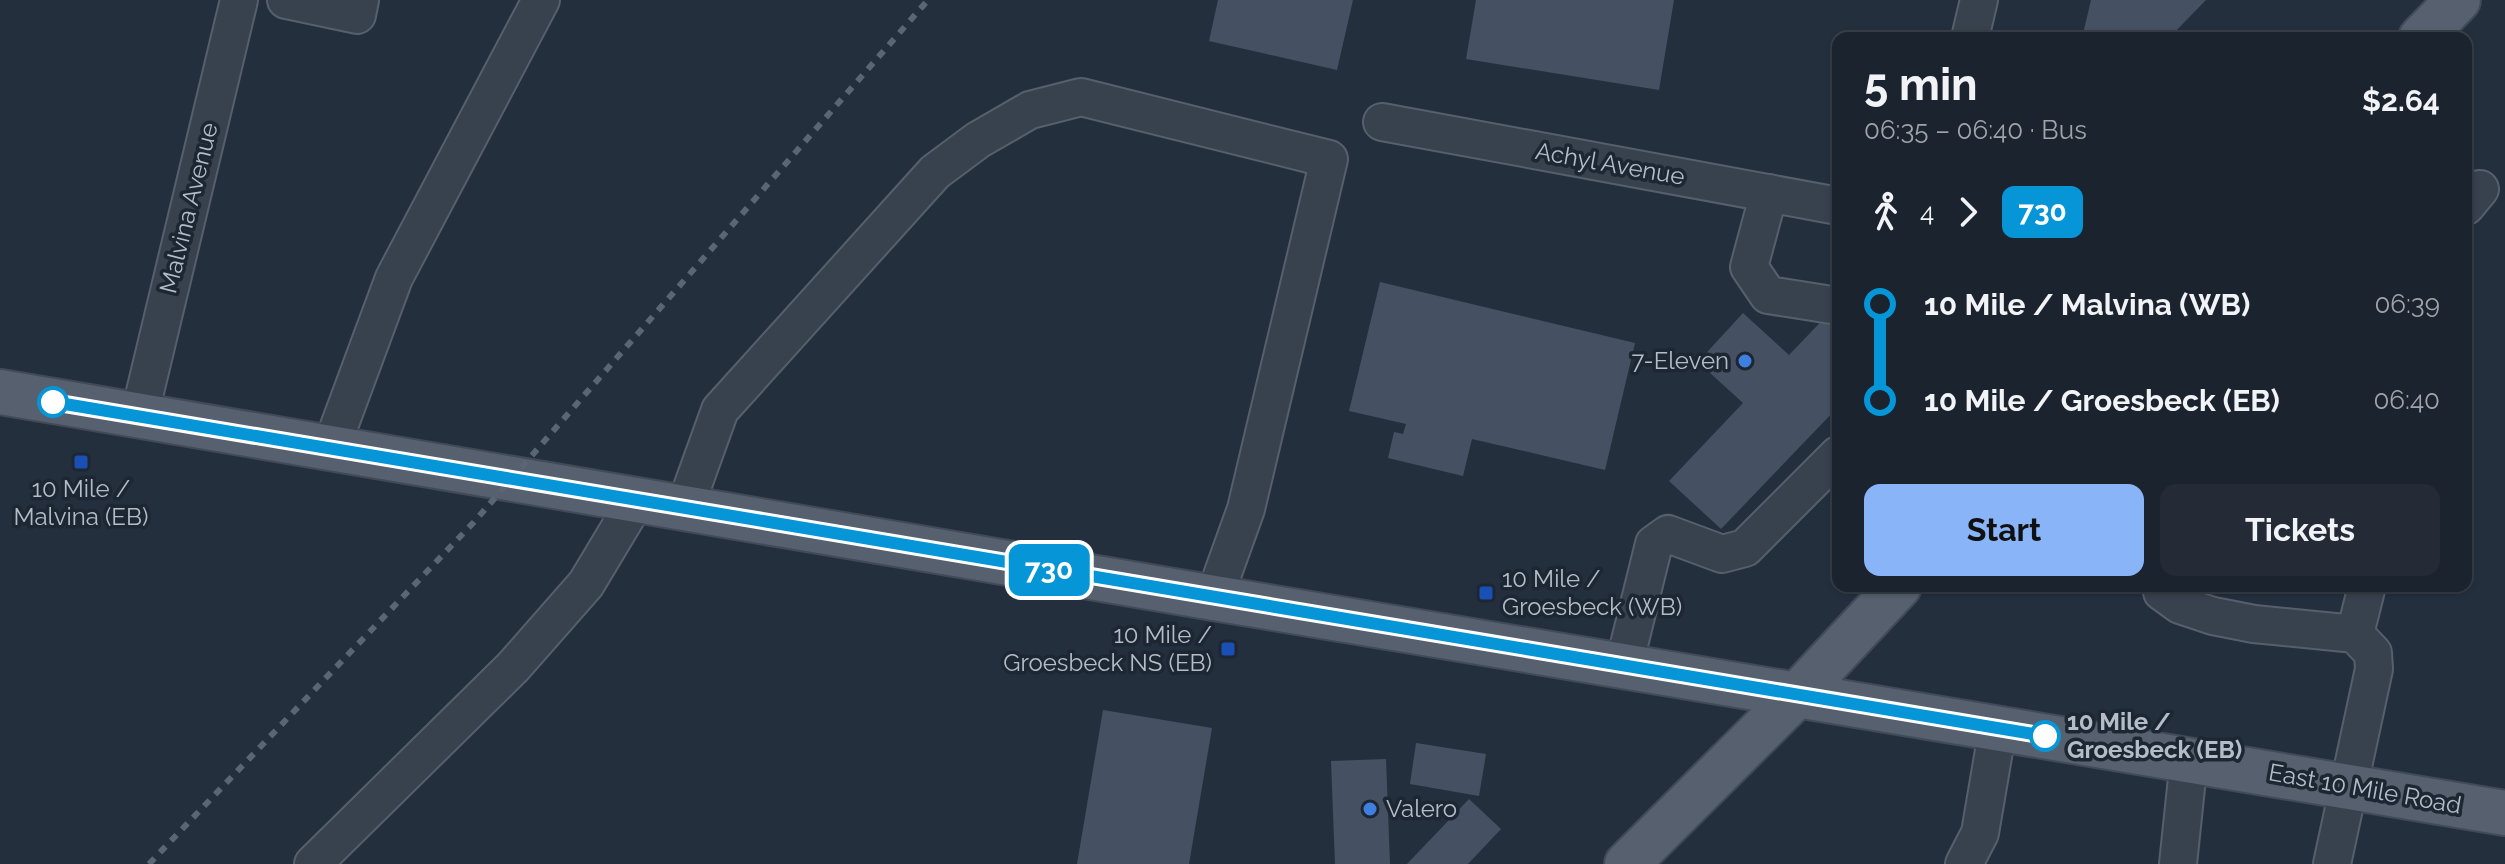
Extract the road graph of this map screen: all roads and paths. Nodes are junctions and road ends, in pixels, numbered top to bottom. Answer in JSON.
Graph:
{"nodes":[{"id":1,"x":239,"y":0,"type":"edge"},
{"id":2,"x":286,"y":0,"type":"edge"},
{"id":3,"x":360,"y":0,"type":"edge"},
{"id":4,"x":541,"y":0,"type":"edge"},
{"id":5,"x":1979,"y":0,"type":"edge"},
{"id":6,"x":2458,"y":0,"type":"edge"},
{"id":7,"x":1971,"y":32,"type":"edge"},
{"id":8,"x":2427,"y":32,"type":"edge"},
{"id":9,"x":1382,"y":122,"type":"dead end"},
{"id":10,"x":1769,"y":193,"type":"junction"},
{"id":11,"x":1832,"y":205,"type":"edge"},
{"id":12,"x":1832,"y":305,"type":"edge"},
{"id":13,"x":0,"y":392,"type":"edge"},
{"id":14,"x":139,"y":417,"type":"junction"},
{"id":15,"x":331,"y":448,"type":"junction"},
{"id":16,"x":1832,"y":461,"type":"edge"},
{"id":17,"x":637,"y":499,"type":"junction"},
{"id":18,"x":685,"y":507,"type":"junction"},
{"id":19,"x":1893,"y":592,"type":"edge"},
{"id":20,"x":2162,"y":592,"type":"edge"},
{"id":21,"x":2366,"y":592,"type":"edge"},
{"id":22,"x":1214,"y":598,"type":"junction"},
{"id":23,"x":2355,"y":634,"type":"junction"},
{"id":24,"x":1624,"y":665,"type":"junction"},
{"id":25,"x":1799,"y":693,"type":"junction"},
{"id":26,"x":1998,"y":727,"type":"junction"},
{"id":27,"x":2189,"y":759,"type":"junction"},
{"id":28,"x":2350,"y":786,"type":"junction"},
{"id":29,"x":2505,"y":813,"type":"edge"},
{"id":30,"x":1631,"y":863,"type":"edge"},
{"id":31,"x":313,"y":864,"type":"edge"},
{"id":32,"x":1964,"y":864,"type":"edge"},
{"id":33,"x":2178,"y":864,"type":"edge"},
{"id":34,"x":2332,"y":864,"type":"edge"}],
"edges":[{"from":1,"to":14,"type":"street","name":"Malvina Avenue"},
{"from":2,"to":3,"type":"street"},
{"from":4,"to":15,"type":"street"},
{"from":5,"to":7,"type":"street"},
{"from":6,"to":8,"type":"main road"},
{"from":9,"to":10,"type":"street","name":"Achyl Avenue"},
{"from":10,"to":11,"type":"street","name":"Achyl Avenue"},
{"from":10,"to":12,"type":"street"},
{"from":13,"to":14,"type":"main road","name":"East 10 Mile Road"},
{"from":14,"to":15,"type":"main road","name":"East 10 Mile Road"},
{"from":15,"to":17,"type":"main road","name":"East 10 Mile Road"},
{"from":16,"to":24,"type":"street"},
{"from":17,"to":18,"type":"main road","name":"East 10 Mile Road"},
{"from":17,"to":31,"type":"street"},
{"from":18,"to":22,"type":"main road","name":"East 10 Mile Road"},
{"from":18,"to":22,"type":"street"},
{"from":19,"to":25,"type":"main road"},
{"from":20,"to":23,"type":"street"},
{"from":21,"to":23,"type":"street"},
{"from":22,"to":24,"type":"main road","name":"East 10 Mile Road"},
{"from":23,"to":28,"type":"street"},
{"from":24,"to":25,"type":"main road","name":"East 10 Mile Road"},
{"from":25,"to":26,"type":"main road","name":"East 10 Mile Road"},
{"from":25,"to":30,"type":"main road"},
{"from":26,"to":27,"type":"main road","name":"East 10 Mile Road"},
{"from":26,"to":32,"type":"street"},
{"from":27,"to":28,"type":"main road","name":"East 10 Mile Road"},
{"from":27,"to":33,"type":"street"},
{"from":28,"to":29,"type":"main road","name":"East 10 Mile Road"},
{"from":28,"to":34,"type":"street"}]}
